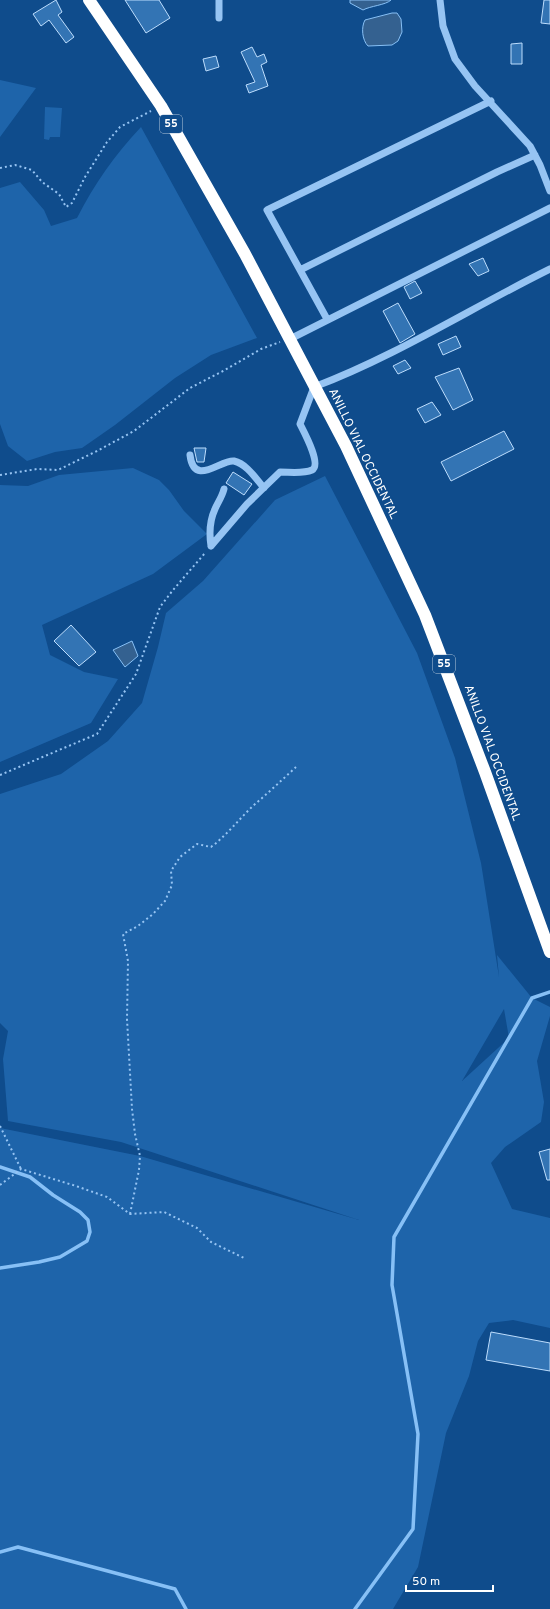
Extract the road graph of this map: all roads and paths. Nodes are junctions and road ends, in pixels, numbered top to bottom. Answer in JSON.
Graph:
{"nodes":[{"id":1,"x":89,"y":0,"type":"edge"},
{"id":2,"x":219,"y":0,"type":"edge"},
{"id":3,"x":440,"y":0,"type":"edge"},
{"id":4,"x":219,"y":18,"type":"dead end"},
{"id":5,"x":491,"y":101,"type":"junction"},
{"id":6,"x":161,"y":106,"type":"junction"},
{"id":7,"x":535,"y":155,"type":"junction"},
{"id":8,"x":0,"y":168,"type":"edge"},
{"id":9,"x":550,"y":191,"type":"edge"},
{"id":10,"x":550,"y":208,"type":"edge"},
{"id":11,"x":550,"y":269,"type":"edge"},
{"id":12,"x":300,"y":270,"type":"junction"},
{"id":13,"x":327,"y":319,"type":"junction"},
{"id":14,"x":290,"y":339,"type":"junction"},
{"id":15,"x":314,"y":387,"type":"junction"},
{"id":16,"x":190,"y":455,"type":"dead end"},
{"id":17,"x":0,"y":475,"type":"edge"},
{"id":18,"x":264,"y":488,"type":"junction"},
{"id":19,"x":224,"y":489,"type":"dead end"},
{"id":20,"x":211,"y":546,"type":"junction"},
{"id":21,"x":296,"y":767,"type":"dead end"},
{"id":22,"x":0,"y":775,"type":"edge"},
{"id":23,"x":550,"y":952,"type":"edge"},
{"id":24,"x":0,"y":1126,"type":"edge"},
{"id":25,"x":21,"y":1169,"type":"junction"},
{"id":26,"x":0,"y":1185,"type":"edge"},
{"id":27,"x":130,"y":1214,"type":"junction"},
{"id":28,"x":244,"y":1258,"type":"dead end"}],
"edges":[{"from":1,"to":6,"type":"highway","name":"ANILLO VIAL OCCIDENTAL","number":"55"},
{"from":2,"to":4,"type":"street"},
{"from":3,"to":5,"type":"street"},
{"from":5,"to":7,"type":"street"},
{"from":5,"to":12,"type":"street"},
{"from":6,"to":8,"type":"path"},
{"from":6,"to":14,"type":"highway","name":"ANILLO VIAL OCCIDENTAL","number":"55"},
{"from":7,"to":9,"type":"street"},
{"from":7,"to":12,"type":"street"},
{"from":10,"to":13,"type":"street"},
{"from":11,"to":15,"type":"street"},
{"from":12,"to":13,"type":"street"},
{"from":13,"to":14,"type":"street"},
{"from":14,"to":15,"type":"highway","name":"ANILLO VIAL OCCIDENTAL","number":"55"},
{"from":14,"to":17,"type":"path"},
{"from":15,"to":18,"type":"street"},
{"from":15,"to":23,"type":"highway","name":"ANILLO VIAL OCCIDENTAL","number":"55"},
{"from":16,"to":18,"type":"street"},
{"from":18,"to":20,"type":"street"},
{"from":19,"to":20,"type":"street"},
{"from":20,"to":22,"type":"path"},
{"from":21,"to":27,"type":"path"},
{"from":24,"to":25,"type":"path"},
{"from":25,"to":26,"type":"path"},
{"from":25,"to":27,"type":"path"},
{"from":27,"to":28,"type":"path"}]}
